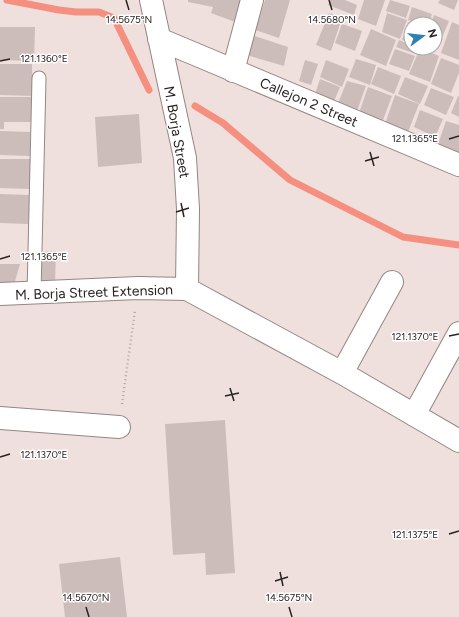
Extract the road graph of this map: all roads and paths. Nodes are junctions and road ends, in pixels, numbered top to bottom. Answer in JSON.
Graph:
{"nodes":[{"id":1,"x":151,"y":0,"type":"edge"},
{"id":2,"x":252,"y":0,"type":"edge"},
{"id":3,"x":159,"y":39,"type":"junction"},
{"id":4,"x":234,"y":71,"type":"junction"},
{"id":5,"x":40,"y":78,"type":"dead end"},
{"id":6,"x":459,"y":165,"type":"edge"},
{"id":7,"x":392,"y":282,"type":"dead end"},
{"id":8,"x":138,"y":288,"type":"junction"},
{"id":9,"x":187,"y":289,"type":"junction"},
{"id":10,"x":0,"y":294,"type":"edge"},
{"id":11,"x":34,"y":294,"type":"junction"},
{"id":12,"x":459,"y":333,"type":"edge"},
{"id":13,"x":342,"y":373,"type":"junction"},
{"id":14,"x":414,"y":415,"type":"junction"},
{"id":15,"x":0,"y":418,"type":"edge"},
{"id":16,"x":119,"y":427,"type":"joint"},
{"id":17,"x":459,"y":441,"type":"edge"}],
"edges":[{"from":1,"to":3,"type":"street","name":"M. Borja Street"},
{"from":2,"to":4,"type":"street"},
{"from":3,"to":4,"type":"street","name":"Callejon 2 Street"},
{"from":3,"to":9,"type":"street","name":"M. Borja Street"},
{"from":4,"to":6,"type":"street","name":"Callejon 2 Street"},
{"from":5,"to":11,"type":"lane"},
{"from":7,"to":13,"type":"street"},
{"from":8,"to":9,"type":"street","name":"M. Borja Street Extension"},
{"from":8,"to":11,"type":"street","name":"M. Borja Street Extension"},
{"from":8,"to":16,"type":"path"},
{"from":9,"to":13,"type":"street"},
{"from":10,"to":11,"type":"street","name":"M. Borja Street Extension"},
{"from":12,"to":14,"type":"street"},
{"from":13,"to":14,"type":"street"},
{"from":14,"to":17,"type":"street"},
{"from":15,"to":16,"type":"street"}]}
